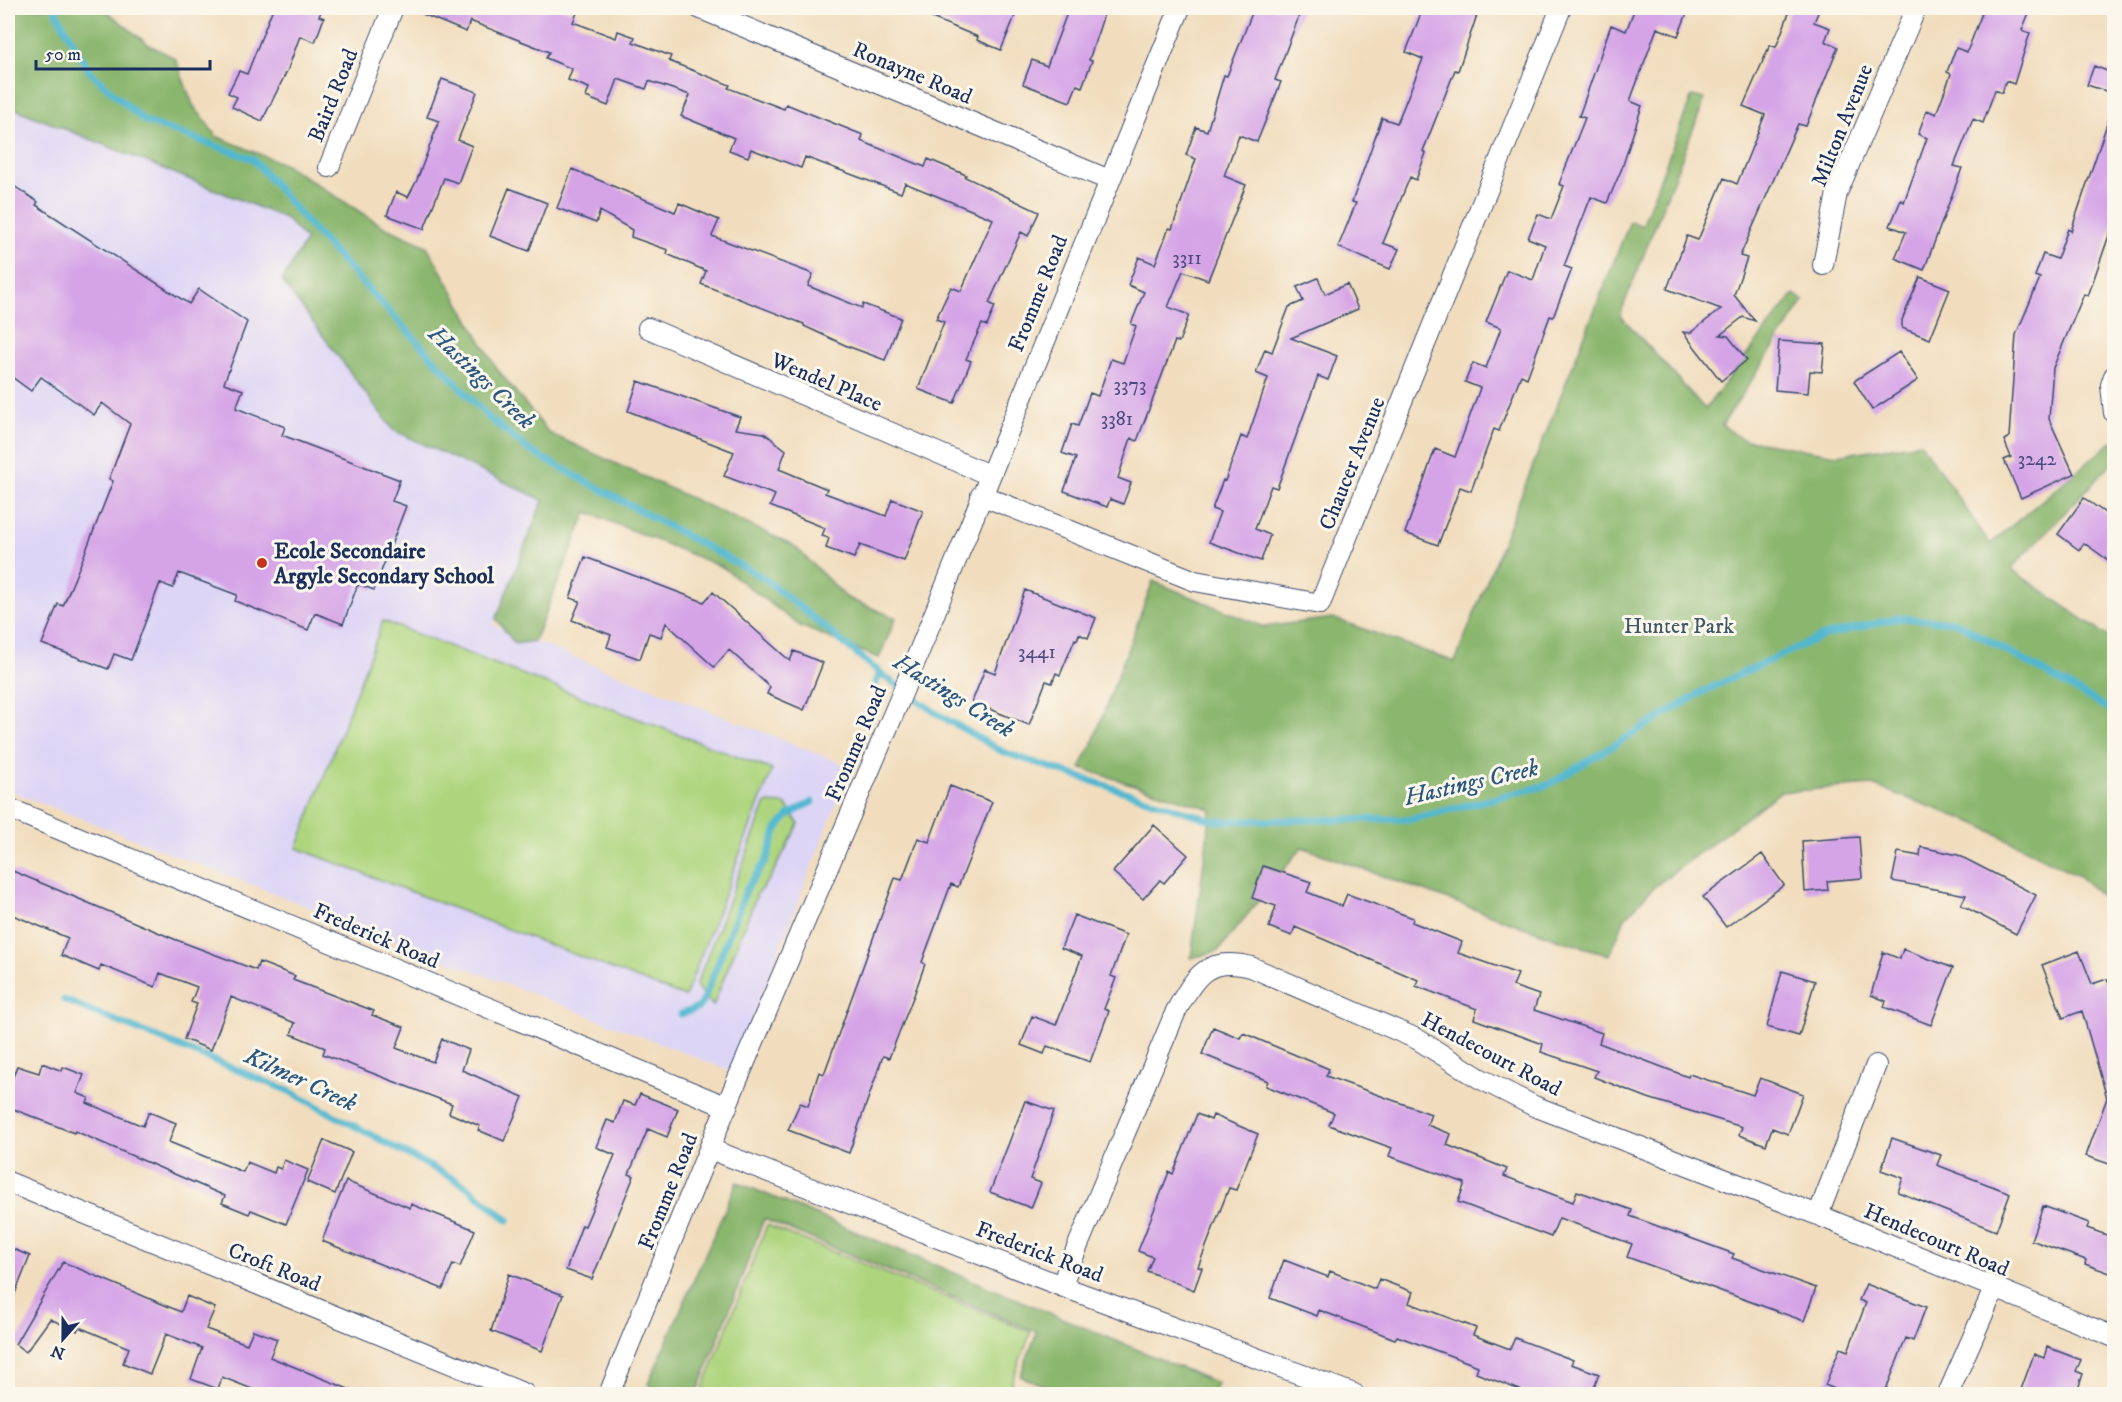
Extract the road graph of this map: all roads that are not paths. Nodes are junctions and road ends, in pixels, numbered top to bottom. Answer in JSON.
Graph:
{"nodes":[{"id":1,"x":393,"y":8,"type":"edge"},
{"id":2,"x":699,"y":8,"type":"edge"},
{"id":3,"x":1180,"y":8,"type":"edge"},
{"id":4,"x":1561,"y":8,"type":"edge"},
{"id":5,"x":1916,"y":8,"type":"edge"},
{"id":6,"x":329,"y":167,"type":"dead end"},
{"id":7,"x":1108,"y":180,"type":"junction"},
{"id":8,"x":1823,"y":265,"type":"dead end"},
{"id":9,"x":648,"y":328,"type":"dead end"},
{"id":10,"x":2115,"y":376,"type":"edge"},
{"id":11,"x":2115,"y":413,"type":"edge"},
{"id":12,"x":989,"y":475,"type":"junction"},
{"id":13,"x":981,"y":495,"type":"junction"},
{"id":14,"x":8,"y":808,"type":"edge"},
{"id":15,"x":1875,"y":1065,"type":"dead end"},
{"id":16,"x":727,"y":1107,"type":"junction"},
{"id":17,"x":710,"y":1149,"type":"junction"},
{"id":18,"x":8,"y":1182,"type":"edge"},
{"id":19,"x":1818,"y":1215,"type":"junction"},
{"id":20,"x":1061,"y":1286,"type":"junction"},
{"id":21,"x":1994,"y":1289,"type":"junction"},
{"id":22,"x":2115,"y":1337,"type":"edge"},
{"id":23,"x":525,"y":1395,"type":"edge"},
{"id":24,"x":609,"y":1395,"type":"edge"},
{"id":25,"x":1354,"y":1395,"type":"edge"},
{"id":26,"x":1948,"y":1395,"type":"edge"}],
"edges":[{"from":1,"to":6,"type":"street","name":"Baird Road"},
{"from":2,"to":7,"type":"street","name":"Ronayne Road"},
{"from":3,"to":7,"type":"street","name":"Fromme Road"},
{"from":4,"to":13,"type":"street","name":"Chaucer Avenue"},
{"from":5,"to":8,"type":"street","name":"Milton Avenue"},
{"from":7,"to":12,"type":"street","name":"Fromme Road"},
{"from":9,"to":12,"type":"street","name":"Wendel Place"},
{"from":10,"to":11,"type":"street"},
{"from":12,"to":13,"type":"street","name":"Fromme Road"},
{"from":13,"to":16,"type":"street","name":"Fromme Road"},
{"from":14,"to":16,"type":"street","name":"Frederick Road"},
{"from":15,"to":19,"type":"street"},
{"from":16,"to":17,"type":"street","name":"Fromme Road"},
{"from":17,"to":20,"type":"street","name":"Frederick Road"},
{"from":17,"to":24,"type":"street","name":"Fromme Road"},
{"from":18,"to":23,"type":"street","name":"Croft Road"},
{"from":19,"to":20,"type":"street","name":"Hendecourt Road"},
{"from":19,"to":21,"type":"street","name":"Hendecourt Road"},
{"from":20,"to":25,"type":"street","name":"Frederick Road"},
{"from":21,"to":22,"type":"street","name":"Hendecourt Road"},
{"from":21,"to":26,"type":"street"}]}
